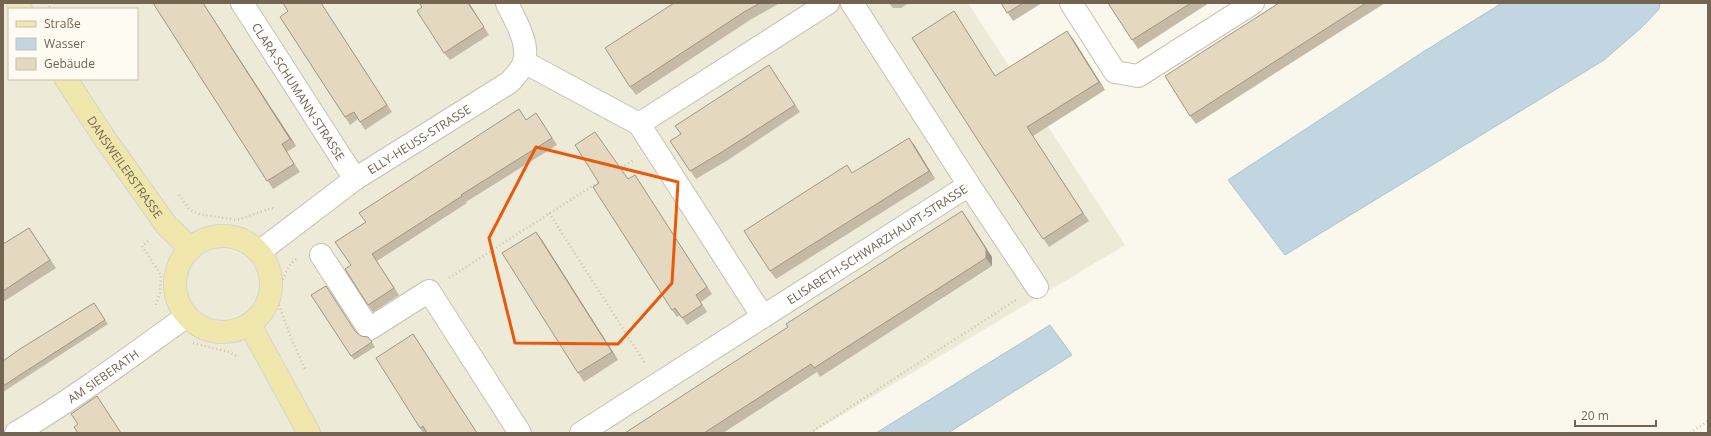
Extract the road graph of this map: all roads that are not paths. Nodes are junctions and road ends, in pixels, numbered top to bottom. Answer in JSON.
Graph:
{"nodes":[{"id":1,"x":242,"y":3,"type":"edge"},
{"id":2,"x":507,"y":3,"type":"edge"},
{"id":3,"x":828,"y":3,"type":"edge"},
{"id":4,"x":852,"y":3,"type":"edge"},
{"id":5,"x":1071,"y":3,"type":"edge"},
{"id":6,"x":1253,"y":3,"type":"edge"},
{"id":7,"x":524,"y":62,"type":"junction"},
{"id":8,"x":67,"y":80,"type":"edge"},
{"id":9,"x":639,"y":124,"type":"junction"},
{"id":10,"x":355,"y":180,"type":"junction"},
{"id":11,"x":969,"y":185,"type":"junction"},
{"id":12,"x":191,"y":249,"type":"junction"},
{"id":13,"x":259,"y":252,"type":"junction"},
{"id":14,"x":321,"y":255,"type":"dead end"},
{"id":15,"x":1037,"y":287,"type":"road end"},
{"id":16,"x":187,"y":316,"type":"junction"},
{"id":17,"x":763,"y":317,"type":"junction"},
{"id":18,"x":250,"y":325,"type":"junction"},
{"id":19,"x":16,"y":433,"type":"edge"},
{"id":20,"x":309,"y":433,"type":"edge"},
{"id":21,"x":520,"y":433,"type":"edge"},
{"id":22,"x":581,"y":433,"type":"edge"}],
"edges":[{"from":1,"to":10,"type":"street","name":"CLARA-SCHUMANN-STRASSE"},
{"from":2,"to":7,"type":"street"},
{"from":3,"to":9,"type":"street"},
{"from":4,"to":11,"type":"street","name":"ELISABETH-SCHWARZHAUPT-STRASSE"},
{"from":5,"to":6,"type":"street"},
{"from":7,"to":9,"type":"street"},
{"from":7,"to":10,"type":"street","name":"ELLY-HEUSS-STRASSE"},
{"from":8,"to":12,"type":"main road","name":"DANSWEILERSTRASSE"},
{"from":9,"to":17,"type":"street"},
{"from":10,"to":13,"type":"street","name":"ELLY-HEUSS-STRASSE"},
{"from":11,"to":15,"type":"street"},
{"from":11,"to":17,"type":"street","name":"ELISABETH-SCHWARZHAUPT-STRASSE"},
{"from":12,"to":13,"type":"main road"},
{"from":12,"to":16,"type":"main road"},
{"from":13,"to":18,"type":"main road"},
{"from":14,"to":21,"type":"street"},
{"from":16,"to":18,"type":"main road"},
{"from":16,"to":19,"type":"street","name":"AM SIEBERATH"},
{"from":17,"to":22,"type":"street","name":"ELISABETH-SCHWARZHAUPT-STRASSE"},
{"from":18,"to":20,"type":"main road"}]}
